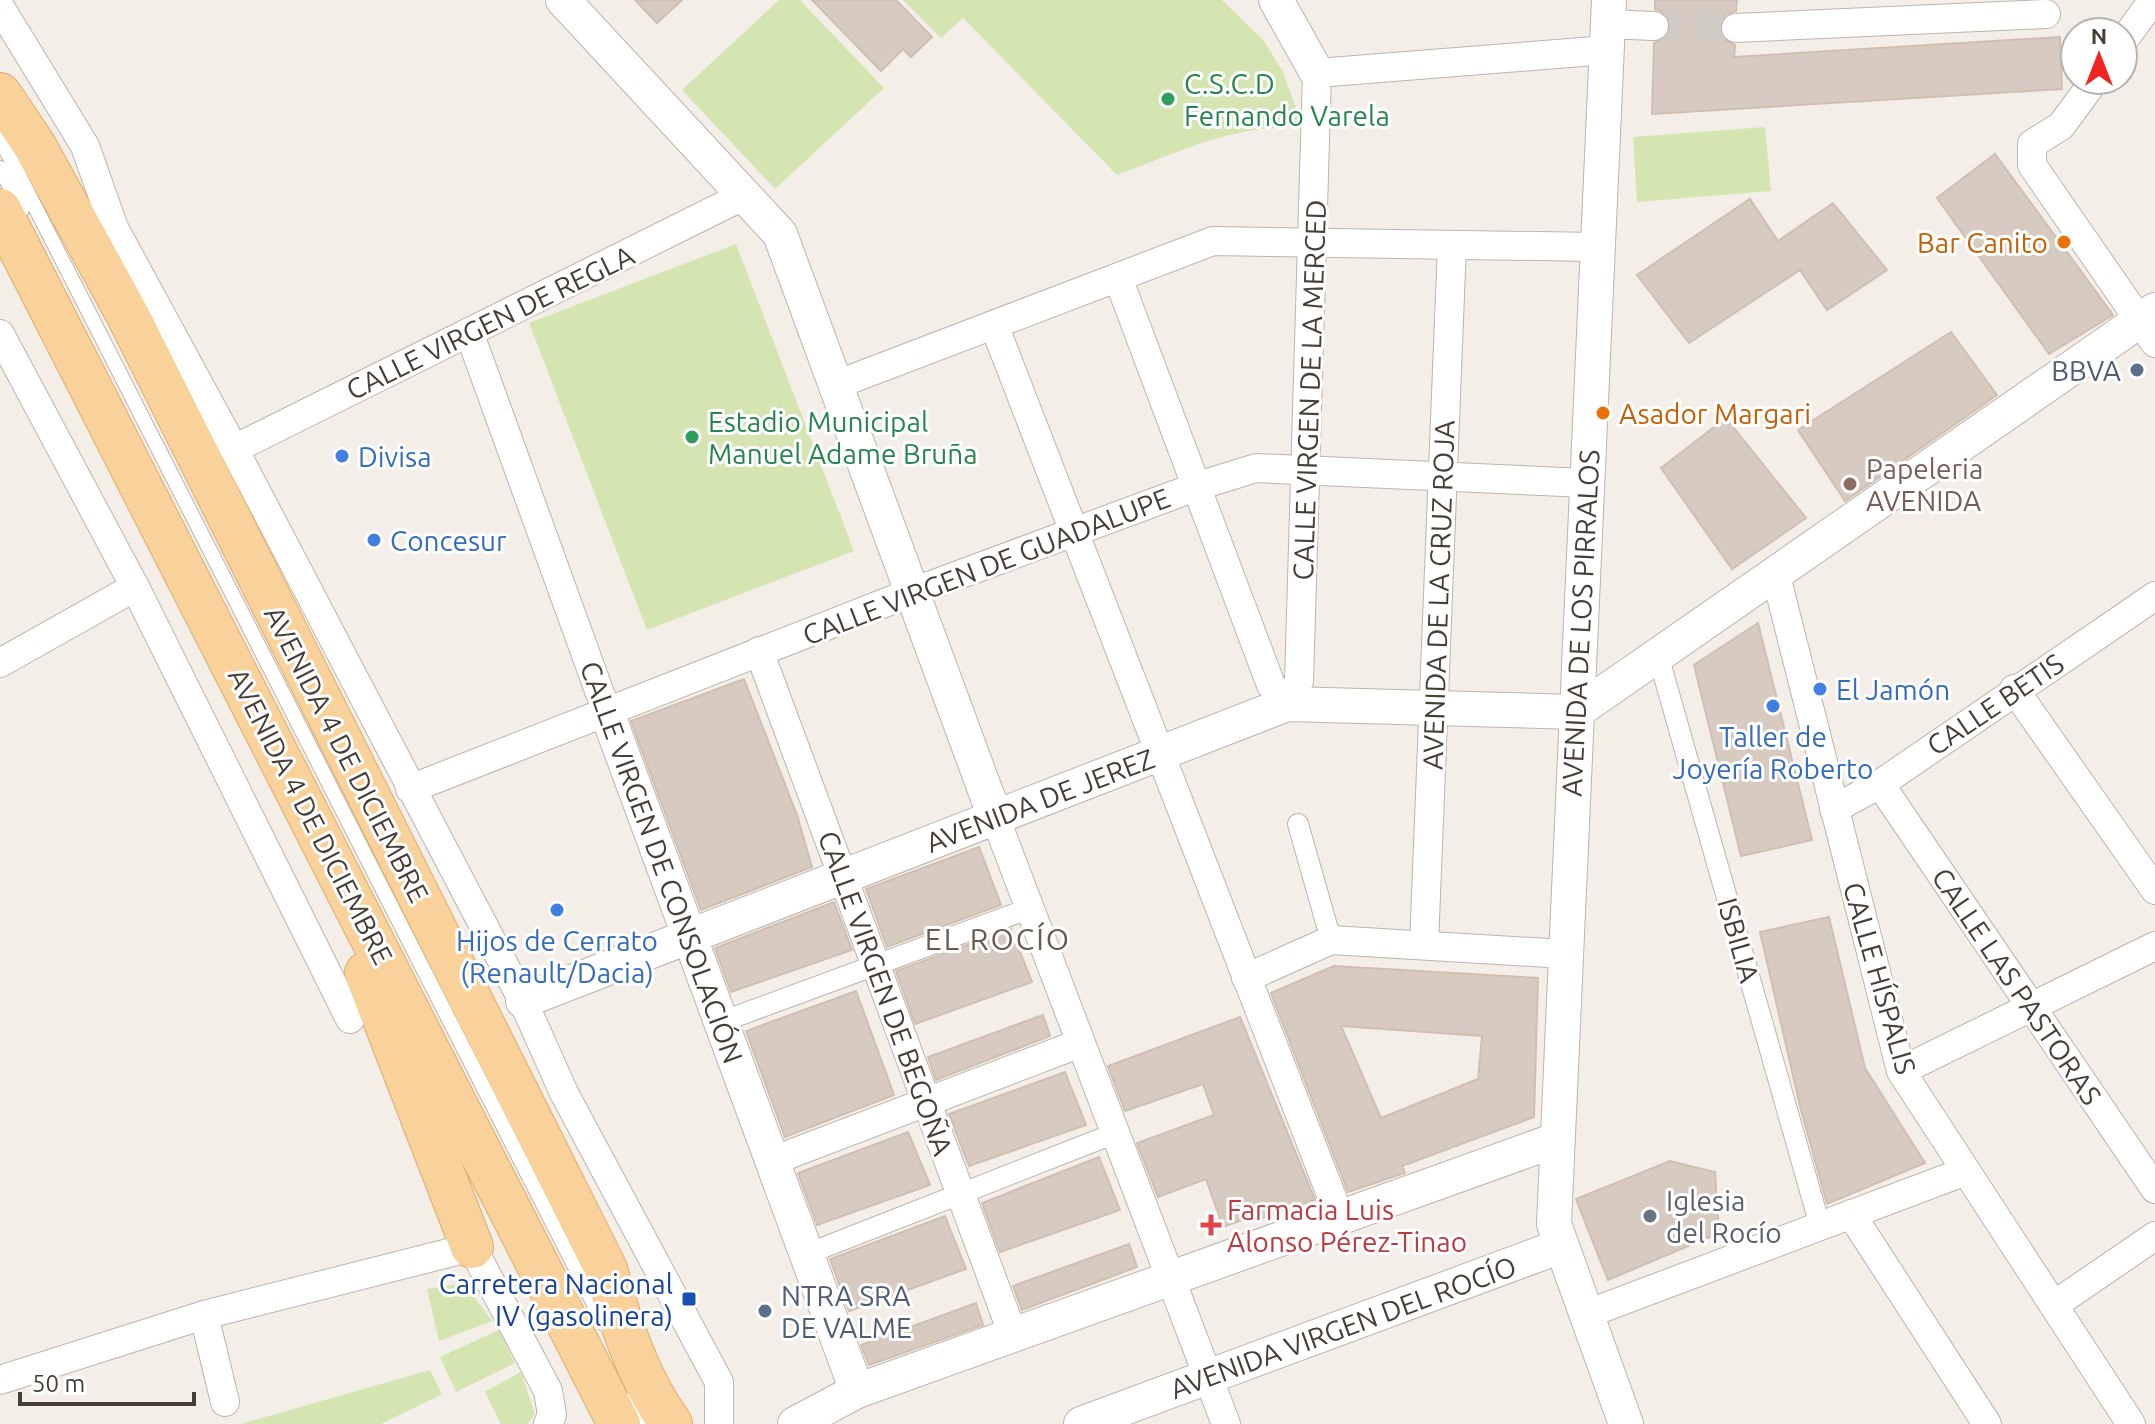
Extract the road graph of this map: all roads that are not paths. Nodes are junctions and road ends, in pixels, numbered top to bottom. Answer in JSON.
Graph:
{"nodes":[{"id":1,"x":563,"y":0,"type":"edge"},
{"id":2,"x":2153,"y":0,"type":"edge"},
{"id":3,"x":1275,"y":5,"type":"edge"},
{"id":4,"x":0,"y":7,"type":"edge"},
{"id":5,"x":2046,"y":14,"type":"dead end"},
{"id":6,"x":2139,"y":19,"type":"edge"},
{"id":7,"x":1608,"y":25,"type":"edge"},
{"id":8,"x":1654,"y":26,"type":"tunnel mouth"},
{"id":9,"x":1736,"y":28,"type":"tunnel mouth"},
{"id":10,"x":1317,"y":73,"type":"junction"},
{"id":11,"x":0,"y":94,"type":"edge"},
{"id":12,"x":2083,"y":96,"type":"edge"},
{"id":13,"x":0,"y":138,"type":"edge"},
{"id":14,"x":0,"y":168,"type":"edge"},
{"id":15,"x":745,"y":195,"type":"junction"},
{"id":16,"x":0,"y":210,"type":"edge"},
{"id":17,"x":1314,"y":243,"type":"junction"},
{"id":18,"x":1452,"y":245,"type":"junction"},
{"id":19,"x":1596,"y":247,"type":"junction"},
{"id":20,"x":0,"y":266,"type":"edge"},
{"id":21,"x":1118,"y":278,"type":"junction"},
{"id":22,"x":2150,"y":324,"type":"edge"},
{"id":23,"x":994,"y":325,"type":"junction"},
{"id":24,"x":469,"y":332,"type":"junction"},
{"id":25,"x":0,"y":334,"type":"edge"},
{"id":26,"x":76,"y":364,"type":"junction"},
{"id":27,"x":833,"y":386,"type":"junction"},
{"id":28,"x":234,"y":449,"type":"junction"},
{"id":29,"x":1308,"y":471,"type":"junction"},
{"id":30,"x":1443,"y":476,"type":"junction"},
{"id":31,"x":1586,"y":483,"type":"junction"},
{"id":32,"x":1198,"y":486,"type":"junction"},
{"id":33,"x":1074,"y":532,"type":"junction"},
{"id":34,"x":1775,"y":572,"type":"junction"},
{"id":35,"x":135,"y":587,"type":"junction"},
{"id":36,"x":910,"y":593,"type":"junction"},
{"id":37,"x":2154,"y":600,"type":"edge"},
{"id":38,"x":759,"y":651,"type":"junction"},
{"id":39,"x":1658,"y":655,"type":"junction"},
{"id":40,"x":0,"y":663,"type":"edge"},
{"id":41,"x":2014,"y":689,"type":"junction"},
{"id":42,"x":1287,"y":704,"type":"junction"},
{"id":43,"x":1434,"y":708,"type":"junction"},
{"id":44,"x":606,"y":710,"type":"junction"},
{"id":45,"x":1576,"y":712,"type":"junction"},
{"id":46,"x":1158,"y":754,"type":"junction"},
{"id":47,"x":285,"y":763,"type":"junction"},
{"id":48,"x":1880,"y":784,"type":"junction"},
{"id":49,"x":410,"y":789,"type":"junction"},
{"id":50,"x":1834,"y":809,"type":"junction"},
{"id":51,"x":995,"y":817,"type":"junction"},
{"id":52,"x":1298,"y":824,"type":"dead end"},
{"id":53,"x":843,"y":877,"type":"junction"},
{"id":54,"x":2155,"y":890,"type":"edge"},
{"id":55,"x":1028,"y":909,"type":"junction"},
{"id":56,"x":690,"y":936,"type":"junction"},
{"id":57,"x":1331,"y":940,"type":"junction"},
{"id":58,"x":1424,"y":945,"type":"junction"},
{"id":59,"x":2155,"y":946,"type":"edge"},
{"id":60,"x":1565,"y":954,"type":"junction"},
{"id":61,"x":876,"y":966,"type":"junction"},
{"id":62,"x":1246,"y":978,"type":"junction"},
{"id":63,"x":523,"y":1001,"type":"junction"},
{"id":64,"x":2030,"y":1005,"type":"junction"},
{"id":65,"x":350,"y":1019,"type":"dead end"},
{"id":66,"x":721,"y":1022,"type":"junction"},
{"id":67,"x":1078,"y":1044,"type":"junction"},
{"id":68,"x":1901,"y":1071,"type":"junction"},
{"id":69,"x":926,"y":1101,"type":"junction"},
{"id":70,"x":1113,"y":1134,"type":"junction"},
{"id":71,"x":1556,"y":1140,"type":"junction"},
{"id":72,"x":772,"y":1161,"type":"junction"},
{"id":73,"x":1966,"y":1171,"type":"junction"},
{"id":74,"x":2155,"y":1189,"type":"edge"},
{"id":75,"x":960,"y":1191,"type":"junction"},
{"id":76,"x":1851,"y":1214,"type":"junction"},
{"id":77,"x":1340,"y":1218,"type":"junction"},
{"id":78,"x":1820,"y":1226,"type":"junction"},
{"id":79,"x":2155,"y":1236,"type":"edge"},
{"id":80,"x":1561,"y":1246,"type":"junction"},
{"id":81,"x":472,"y":1247,"type":"junction"},
{"id":82,"x":807,"y":1254,"type":"junction"},
{"id":83,"x":1168,"y":1279,"type":"junction"},
{"id":84,"x":2054,"y":1305,"type":"junction"},
{"id":85,"x":1587,"y":1314,"type":"junction"},
{"id":86,"x":204,"y":1315,"type":"junction"},
{"id":87,"x":1013,"y":1335,"type":"junction"},
{"id":88,"x":600,"y":1340,"type":"dead end"},
{"id":89,"x":1208,"y":1377,"type":"junction"},
{"id":90,"x":0,"y":1380,"type":"edge"},
{"id":91,"x":621,"y":1382,"type":"dead end"},
{"id":92,"x":857,"y":1391,"type":"junction"},
{"id":93,"x":225,"y":1402,"type":"dead end"},
{"id":94,"x":548,"y":1424,"type":"edge"},
{"id":95,"x":619,"y":1424,"type":"edge"},
{"id":96,"x":642,"y":1424,"type":"edge"},
{"id":97,"x":655,"y":1424,"type":"edge"},
{"id":98,"x":671,"y":1424,"type":"edge"},
{"id":99,"x":719,"y":1424,"type":"edge"},
{"id":100,"x":795,"y":1424,"type":"edge"},
{"id":101,"x":1081,"y":1424,"type":"edge"},
{"id":102,"x":1226,"y":1424,"type":"edge"},
{"id":103,"x":1626,"y":1424,"type":"edge"},
{"id":104,"x":1987,"y":1424,"type":"edge"},
{"id":105,"x":2131,"y":1424,"type":"edge"}],
"edges":[{"from":1,"to":15,"type":"street"},
{"from":2,"to":6,"type":"street"},
{"from":3,"to":10,"type":"street"},
{"from":4,"to":28,"type":"street"},
{"from":5,"to":9,"type":"street"},
{"from":7,"to":8,"type":"street"},
{"from":7,"to":10,"type":"street"},
{"from":7,"to":19,"type":"street","name":"AVENIDA DE LOS PIRRALOS"},
{"from":10,"to":17,"type":"street","name":"CALLE VIRGEN DE LA MERCED"},
{"from":11,"to":98,"type":"main road","name":"AVENIDA 4 DE DICIEMBRE"},
{"from":12,"to":22,"type":"street"},
{"from":13,"to":97,"type":"lane"},
{"from":14,"to":88,"type":"lane"},
{"from":15,"to":24,"type":"street","name":"CALLE VIRGEN DE REGLA"},
{"from":15,"to":27,"type":"street"},
{"from":16,"to":26,"type":"main road","name":"AVENIDA 4 DE DICIEMBRE"},
{"from":17,"to":18,"type":"street"},
{"from":17,"to":21,"type":"street"},
{"from":17,"to":29,"type":"street","name":"CALLE VIRGEN DE LA MERCED"},
{"from":18,"to":19,"type":"street"},
{"from":18,"to":30,"type":"street","name":"AVENIDA DE LA CRUZ ROJA"},
{"from":19,"to":31,"type":"street","name":"AVENIDA DE LOS PIRRALOS"},
{"from":20,"to":26,"type":"main road"},
{"from":21,"to":23,"type":"street"},
{"from":21,"to":32,"type":"street"},
{"from":22,"to":34,"type":"street"},
{"from":23,"to":27,"type":"street"},
{"from":23,"to":33,"type":"street"},
{"from":24,"to":28,"type":"street","name":"CALLE VIRGEN DE REGLA"},
{"from":24,"to":44,"type":"street","name":"CALLE VIRGEN DE CONSOLACIÓN"},
{"from":25,"to":35,"type":"street"},
{"from":26,"to":47,"type":"main road","name":"AVENIDA 4 DE DICIEMBRE"},
{"from":27,"to":36,"type":"street"},
{"from":28,"to":49,"type":"street"},
{"from":29,"to":30,"type":"street","name":"CALLE VIRGEN DE GUADALUPE"},
{"from":29,"to":32,"type":"street","name":"CALLE VIRGEN DE GUADALUPE"},
{"from":29,"to":42,"type":"street","name":"CALLE VIRGEN DE LA MERCED"},
{"from":30,"to":31,"type":"street","name":"CALLE VIRGEN DE GUADALUPE"},
{"from":30,"to":43,"type":"street","name":"AVENIDA DE LA CRUZ ROJA"},
{"from":31,"to":45,"type":"street","name":"AVENIDA DE LOS PIRRALOS"},
{"from":32,"to":33,"type":"street","name":"CALLE VIRGEN DE GUADALUPE"},
{"from":32,"to":42,"type":"street"},
{"from":33,"to":36,"type":"street","name":"CALLE VIRGEN DE GUADALUPE"},
{"from":33,"to":46,"type":"street"},
{"from":34,"to":39,"type":"street"},
{"from":34,"to":50,"type":"street","name":"CALLE HÍSPALIS"},
{"from":35,"to":40,"type":"street"},
{"from":35,"to":65,"type":"street"},
{"from":36,"to":38,"type":"street","name":"CALLE VIRGEN DE GUADALUPE"},
{"from":36,"to":51,"type":"street"},
{"from":37,"to":41,"type":"street","name":"CALLE BETIS"},
{"from":38,"to":44,"type":"street","name":"CALLE VIRGEN DE GUADALUPE"},
{"from":38,"to":53,"type":"street","name":"CALLE VIRGEN DE BEGOÑA"},
{"from":39,"to":45,"type":"street"},
{"from":39,"to":78,"type":"street","name":"ISBILIA"},
{"from":41,"to":48,"type":"street","name":"CALLE BETIS"},
{"from":41,"to":54,"type":"street"},
{"from":42,"to":43,"type":"street","name":"AVENIDA DE JEREZ"},
{"from":42,"to":46,"type":"street","name":"AVENIDA DE JEREZ"},
{"from":43,"to":45,"type":"street","name":"AVENIDA DE JEREZ"},
{"from":43,"to":58,"type":"street","name":"AVENIDA DE LA CRUZ ROJA"},
{"from":44,"to":49,"type":"street","name":"CALLE VIRGEN DE GUADALUPE"},
{"from":44,"to":56,"type":"street","name":"CALLE VIRGEN DE CONSOLACIÓN"},
{"from":45,"to":60,"type":"street","name":"AVENIDA DE LOS PIRRALOS"},
{"from":46,"to":51,"type":"street","name":"AVENIDA DE JEREZ"},
{"from":46,"to":62,"type":"street"},
{"from":47,"to":81,"type":"main road"},
{"from":47,"to":95,"type":"main road","name":"AVENIDA 4 DE DICIEMBRE"},
{"from":48,"to":50,"type":"street","name":"CALLE BETIS"},
{"from":48,"to":64,"type":"street","name":"CALLE LAS PASTORAS"},
{"from":49,"to":63,"type":"street"},
{"from":50,"to":68,"type":"street","name":"CALLE HÍSPALIS"},
{"from":51,"to":53,"type":"street","name":"AVENIDA DE JEREZ"},
{"from":51,"to":55,"type":"street"},
{"from":52,"to":57,"type":"street"},
{"from":53,"to":56,"type":"street","name":"AVENIDA DE JEREZ"},
{"from":53,"to":61,"type":"street","name":"CALLE VIRGEN DE BEGOÑA"},
{"from":55,"to":61,"type":"street"},
{"from":55,"to":67,"type":"street"},
{"from":56,"to":63,"type":"street","name":"AVENIDA DE JEREZ"},
{"from":56,"to":66,"type":"street","name":"CALLE VIRGEN DE CONSOLACIÓN"},
{"from":57,"to":58,"type":"street"},
{"from":57,"to":62,"type":"street"},
{"from":58,"to":60,"type":"street"},
{"from":59,"to":64,"type":"street"},
{"from":60,"to":71,"type":"street","name":"AVENIDA DE LOS PIRRALOS"},
{"from":61,"to":66,"type":"street"},
{"from":61,"to":69,"type":"street","name":"CALLE VIRGEN DE BEGOÑA"},
{"from":62,"to":77,"type":"street"},
{"from":63,"to":99,"type":"street"},
{"from":64,"to":68,"type":"street"},
{"from":64,"to":74,"type":"street","name":"CALLE LAS PASTORAS"},
{"from":66,"to":72,"type":"street","name":"CALLE VIRGEN DE CONSOLACIÓN"},
{"from":67,"to":69,"type":"street"},
{"from":67,"to":70,"type":"street"},
{"from":68,"to":73,"type":"street","name":"CALLE HÍSPALIS"},
{"from":69,"to":72,"type":"street"},
{"from":69,"to":75,"type":"street","name":"CALLE VIRGEN DE BEGOÑA"},
{"from":70,"to":75,"type":"street"},
{"from":70,"to":83,"type":"street"},
{"from":71,"to":77,"type":"street"},
{"from":71,"to":80,"type":"street","name":"AVENIDA DE LOS PIRRALOS"},
{"from":72,"to":82,"type":"street","name":"CALLE VIRGEN DE CONSOLACIÓN"},
{"from":73,"to":76,"type":"street"},
{"from":73,"to":84,"type":"street","name":"CALLE HÍSPALIS"},
{"from":75,"to":82,"type":"street"},
{"from":75,"to":87,"type":"street","name":"CALLE VIRGEN DE BEGOÑA"},
{"from":76,"to":78,"type":"street"},
{"from":76,"to":104,"type":"street"},
{"from":77,"to":83,"type":"street"},
{"from":78,"to":85,"type":"street"},
{"from":79,"to":84,"type":"street"},
{"from":80,"to":85,"type":"street","name":"AVENIDA DE LOS PIRRALOS"},
{"from":80,"to":89,"type":"street","name":"AVENIDA VIRGEN DEL ROCÍO"},
{"from":81,"to":86,"type":"street"},
{"from":81,"to":94,"type":"street"},
{"from":82,"to":92,"type":"street","name":"CALLE VIRGEN DE CONSOLACIÓN"},
{"from":83,"to":87,"type":"street"},
{"from":83,"to":89,"type":"street"},
{"from":84,"to":105,"type":"street","name":"CALLE HÍSPALIS"},
{"from":85,"to":103,"type":"street","name":"AVENIDA DE LOS PIRRALOS"},
{"from":86,"to":90,"type":"street"},
{"from":86,"to":93,"type":"street"},
{"from":87,"to":92,"type":"street"},
{"from":89,"to":101,"type":"street","name":"AVENIDA VIRGEN DEL ROCÍO"},
{"from":89,"to":102,"type":"street"},
{"from":91,"to":96,"type":"lane"},
{"from":92,"to":100,"type":"street"}]}
